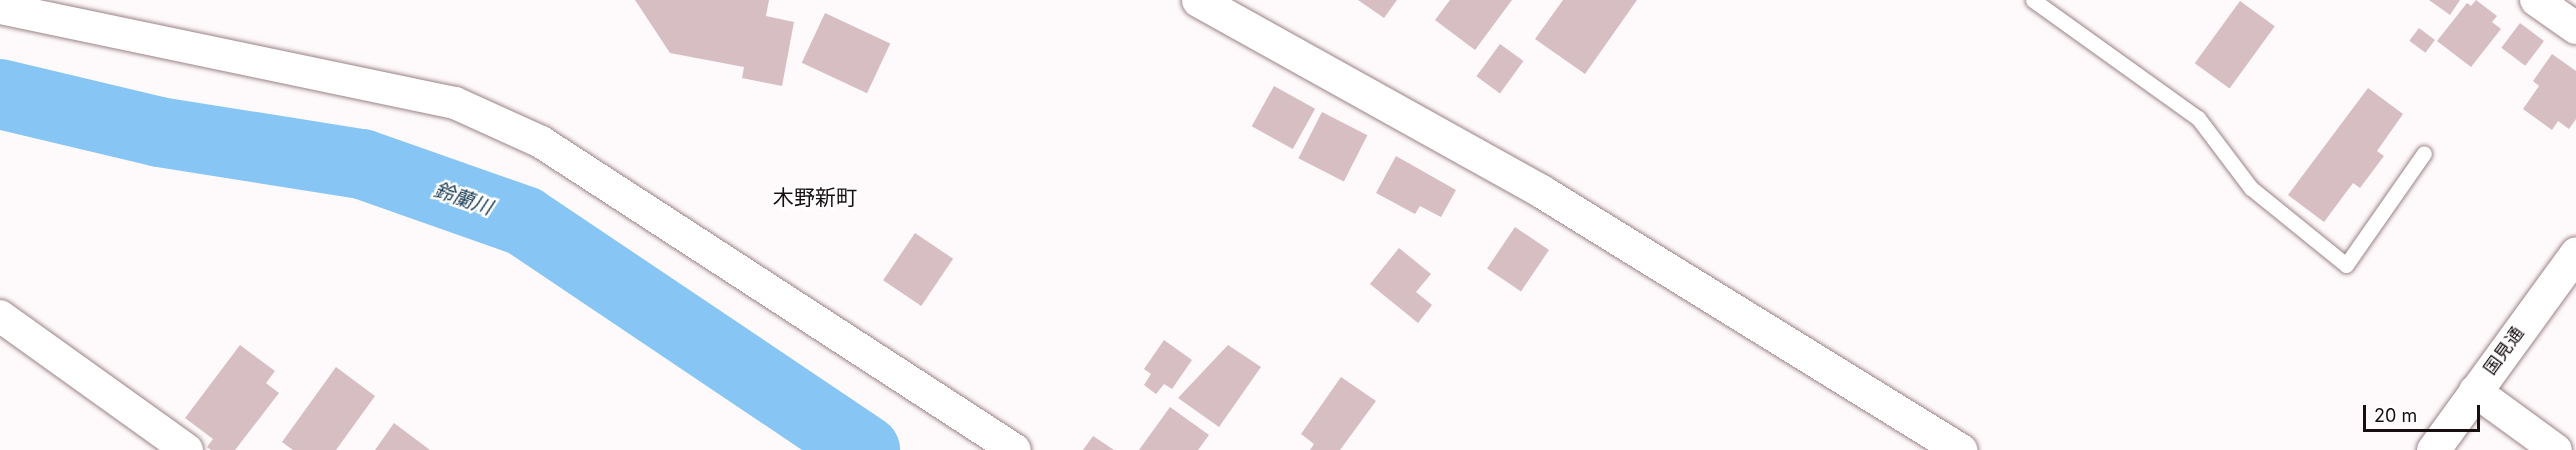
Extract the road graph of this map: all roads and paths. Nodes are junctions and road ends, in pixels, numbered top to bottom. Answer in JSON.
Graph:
{"nodes":[{"id":1,"x":1198,"y":0,"type":"edge"},
{"id":2,"x":2033,"y":0,"type":"edge"},
{"id":3,"x":2536,"y":0,"type":"edge"},
{"id":4,"x":0,"y":8,"type":"edge"},
{"id":5,"x":2576,"y":28,"type":"edge"},
{"id":6,"x":2424,"y":153,"type":"dead end"},
{"id":7,"x":2576,"y":253,"type":"edge"},
{"id":8,"x":0,"y":316,"type":"edge"},
{"id":9,"x":2475,"y":391,"type":"junction"},
{"id":10,"x":188,"y":450,"type":"edge"},
{"id":11,"x":1015,"y":450,"type":"edge"},
{"id":12,"x":1960,"y":450,"type":"edge"},
{"id":13,"x":2433,"y":450,"type":"edge"},
{"id":14,"x":2556,"y":450,"type":"edge"}],
"edges":[{"from":1,"to":12,"type":"street"},
{"from":2,"to":6,"type":"lane"},
{"from":3,"to":5,"type":"street"},
{"from":4,"to":11,"type":"street"},
{"from":7,"to":9,"type":"street","name":"国見通"},
{"from":8,"to":10,"type":"street"},
{"from":9,"to":13,"type":"street","name":"国見通"},
{"from":9,"to":14,"type":"street"}]}
